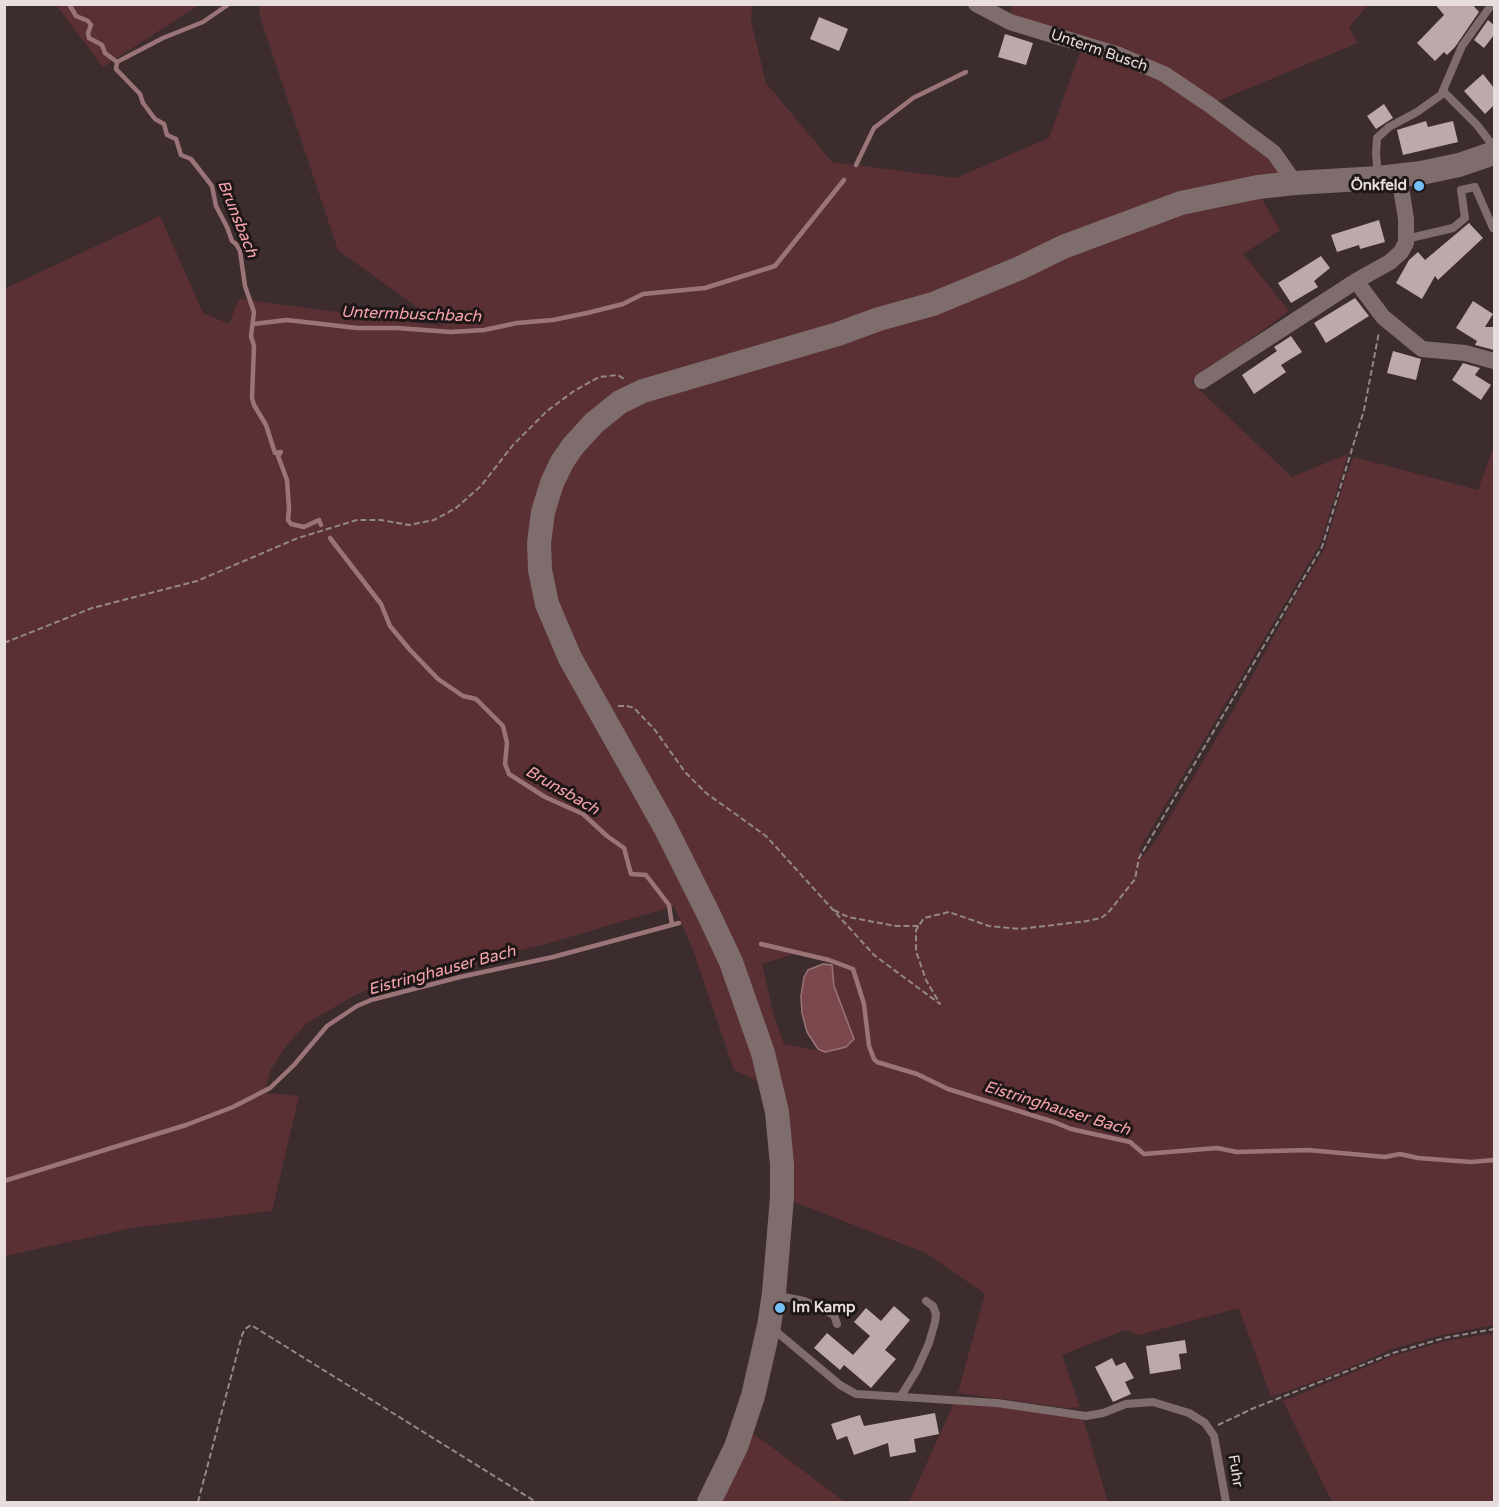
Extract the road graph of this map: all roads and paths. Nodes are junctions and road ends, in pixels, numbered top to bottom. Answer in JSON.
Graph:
{"nodes":[{"id":1,"x":976,"y":4,"type":"edge"},
{"id":2,"x":1492,"y":4,"type":"edge"},
{"id":3,"x":1443,"y":91,"type":"junction"},
{"id":4,"x":1494,"y":147,"type":"edge"},
{"id":5,"x":1494,"y":153,"type":"edge"},
{"id":6,"x":1389,"y":177,"type":"junction"},
{"id":7,"x":1295,"y":183,"type":"junction"},
{"id":8,"x":1493,"y":228,"type":"dead end"},
{"id":9,"x":1407,"y":239,"type":"junction"},
{"id":10,"x":1356,"y":281,"type":"junction"},
{"id":11,"x":1383,"y":317,"type":"junction"},
{"id":12,"x":1494,"y":361,"type":"edge"},
{"id":13,"x":1202,"y":381,"type":"dead end"},
{"id":14,"x":636,"y":394,"type":"junction"},
{"id":15,"x":4,"y":643,"type":"edge"},
{"id":16,"x":603,"y":716,"type":"junction"},
{"id":17,"x":833,"y":910,"type":"junction"},
{"id":18,"x":919,"y":926,"type":"junction"},
{"id":19,"x":774,"y":1295,"type":"junction"},
{"id":20,"x":926,"y":1301,"type":"dead end"},
{"id":21,"x":837,"y":1324,"type":"dead end"},
{"id":22,"x":769,"y":1326,"type":"junction"},
{"id":23,"x":1494,"y":1329,"type":"edge"},
{"id":24,"x":901,"y":1396,"type":"junction"},
{"id":25,"x":1210,"y":1428,"type":"junction"},
{"id":26,"x":198,"y":1503,"type":"edge"},
{"id":27,"x":536,"y":1503,"type":"edge"},
{"id":28,"x":709,"y":1503,"type":"edge"},
{"id":29,"x":1226,"y":1503,"type":"edge"}],
"edges":[{"from":1,"to":7,"type":"street","name":"Unterm Busch"},
{"from":2,"to":3,"type":"lane"},
{"from":3,"to":4,"type":"lane"},
{"from":3,"to":6,"type":"lane"},
{"from":5,"to":6,"type":"street"},
{"from":6,"to":7,"type":"street"},
{"from":6,"to":9,"type":"street"},
{"from":7,"to":14,"type":"street"},
{"from":8,"to":9,"type":"lane"},
{"from":9,"to":10,"type":"street"},
{"from":10,"to":11,"type":"street"},
{"from":10,"to":13,"type":"street"},
{"from":11,"to":12,"type":"street"},
{"from":11,"to":18,"type":"path"},
{"from":14,"to":15,"type":"path"},
{"from":14,"to":16,"type":"street"},
{"from":16,"to":17,"type":"path"},
{"from":16,"to":19,"type":"street"},
{"from":17,"to":18,"type":"path"},
{"from":17,"to":18,"type":"path"},
{"from":19,"to":21,"type":"lane"},
{"from":19,"to":22,"type":"street"},
{"from":20,"to":24,"type":"lane"},
{"from":22,"to":24,"type":"lane"},
{"from":22,"to":28,"type":"street"},
{"from":23,"to":25,"type":"path"},
{"from":24,"to":25,"type":"lane"},
{"from":25,"to":29,"type":"lane","name":"Fuhr"},
{"from":26,"to":27,"type":"path"}]}
